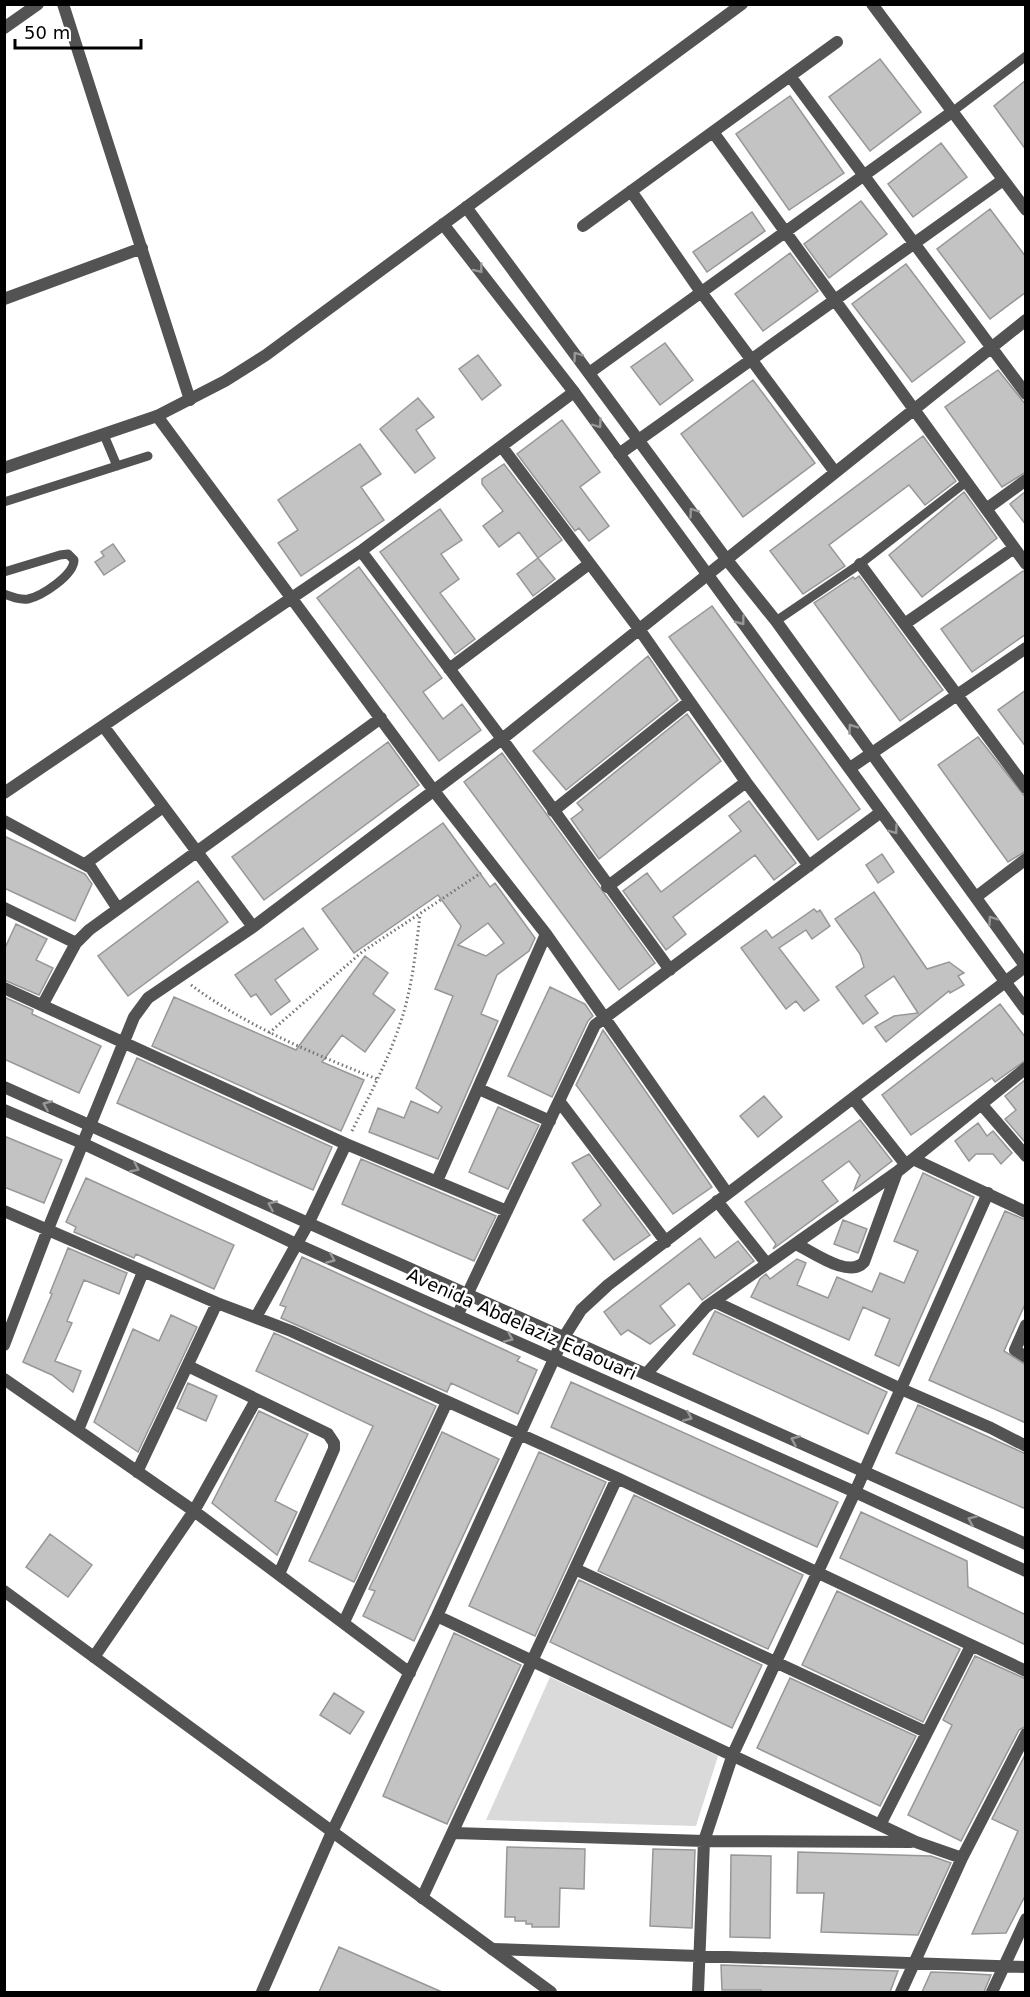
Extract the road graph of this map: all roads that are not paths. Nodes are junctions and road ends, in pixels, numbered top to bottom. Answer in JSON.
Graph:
{"nodes":[{"id":1,"x":38,"y":4,"type":"edge"},
{"id":2,"x":63,"y":4,"type":"edge"},
{"id":3,"x":742,"y":4,"type":"edge"},
{"id":4,"x":872,"y":4,"type":"edge"},
{"id":5,"x":4,"y":28,"type":"edge"},
{"id":6,"x":837,"y":42,"type":"dead end"},
{"id":7,"x":1026,"y":56,"type":"edge"},
{"id":8,"x":790,"y":76,"type":"junction"},
{"id":9,"x":952,"y":112,"type":"junction"},
{"id":10,"x":713,"y":132,"type":"junction"},
{"id":11,"x":864,"y":176,"type":"junction"},
{"id":12,"x":1002,"y":180,"type":"junction"},
{"id":13,"x":631,"y":191,"type":"junction"},
{"id":14,"x":466,"y":207,"type":"junction"},
{"id":15,"x":1026,"y":210,"type":"edge"},
{"id":16,"x":443,"y":224,"type":"junction"},
{"id":17,"x":583,"y":226,"type":"dead end"},
{"id":18,"x":787,"y":232,"type":"junction"},
{"id":19,"x":914,"y":243,"type":"junction"},
{"id":20,"x":142,"y":249,"type":"junction"},
{"id":21,"x":701,"y":292,"type":"junction"},
{"id":22,"x":6,"y":296,"type":"edge"},
{"id":23,"x":836,"y":299,"type":"junction"},
{"id":24,"x":1026,"y":320,"type":"edge"},
{"id":25,"x":991,"y":347,"type":"junction"},
{"id":26,"x":751,"y":359,"type":"junction"},
{"id":27,"x":590,"y":373,"type":"junction"},
{"id":28,"x":574,"y":392,"type":"junction"},
{"id":29,"x":1026,"y":394,"type":"edge"},
{"id":30,"x":189,"y":400,"type":"junction"},
{"id":31,"x":914,"y":411,"type":"junction"},
{"id":32,"x":157,"y":416,"type":"junction"},
{"id":33,"x":104,"y":435,"type":"junction"},
{"id":34,"x":640,"y":440,"type":"junction"},
{"id":35,"x":502,"y":447,"type":"junction"},
{"id":36,"x":619,"y":454,"type":"junction"},
{"id":37,"x":148,"y":456,"type":"dead end"},
{"id":38,"x":117,"y":466,"type":"junction"},
{"id":39,"x":4,"y":468,"type":"edge"},
{"id":40,"x":836,"y":472,"type":"junction"},
{"id":41,"x":1026,"y":480,"type":"edge"},
{"id":42,"x":966,"y":482,"type":"junction"},
{"id":43,"x":4,"y":502,"type":"edge"},
{"id":44,"x":986,"y":509,"type":"junction"},
{"id":45,"x":1014,"y":548,"type":"junction"},
{"id":46,"x":361,"y":551,"type":"junction"},
{"id":47,"x":727,"y":560,"type":"junction"},
{"id":48,"x":588,"y":564,"type":"junction"},
{"id":49,"x":860,"y":564,"type":"junction"},
{"id":50,"x":1026,"y":564,"type":"edge"},
{"id":51,"x":4,"y":572,"type":"edge"},
{"id":52,"x":706,"y":574,"type":"junction"},
{"id":53,"x":4,"y":594,"type":"edge"},
{"id":54,"x":293,"y":597,"type":"junction"},
{"id":55,"x":776,"y":621,"type":"junction"},
{"id":56,"x":906,"y":623,"type":"junction"},
{"id":57,"x":639,"y":629,"type":"junction"},
{"id":58,"x":1026,"y":648,"type":"edge"},
{"id":59,"x":449,"y":669,"type":"junction"},
{"id":60,"x":959,"y":695,"type":"junction"},
{"id":61,"x":688,"y":702,"type":"junction"},
{"id":62,"x":381,"y":718,"type":"junction"},
{"id":63,"x":104,"y":727,"type":"junction"},
{"id":64,"x":502,"y":739,"type":"junction"},
{"id":65,"x":870,"y":754,"type":"junction"},
{"id":66,"x":850,"y":768,"type":"junction"},
{"id":67,"x":1023,"y":780,"type":"edge"},
{"id":68,"x":746,"y":782,"type":"junction"},
{"id":69,"x":434,"y":791,"type":"junction"},
{"id":70,"x":4,"y":793,"type":"edge"},
{"id":71,"x":163,"y":807,"type":"junction"},
{"id":72,"x":553,"y":811,"type":"junction"},
{"id":73,"x":881,"y":812,"type":"junction"},
{"id":74,"x":4,"y":821,"type":"edge"},
{"id":75,"x":196,"y":853,"type":"junction"},
{"id":76,"x":1026,"y":859,"type":"edge"},
{"id":77,"x":85,"y":864,"type":"junction"},
{"id":78,"x":809,"y":866,"type":"junction"},
{"id":79,"x":607,"y":887,"type":"junction"},
{"id":80,"x":976,"y":897,"type":"junction"},
{"id":81,"x":4,"y":908,"type":"edge"},
{"id":82,"x":118,"y":909,"type":"junction"},
{"id":83,"x":253,"y":927,"type":"junction"},
{"id":84,"x":546,"y":934,"type":"junction"},
{"id":85,"x":76,"y":943,"type":"junction"},
{"id":86,"x":1025,"y":966,"type":"edge"},
{"id":87,"x":670,"y":970,"type":"junction"},
{"id":88,"x":1003,"y":981,"type":"junction"},
{"id":89,"x":4,"y":988,"type":"edge"},
{"id":90,"x":43,"y":1005,"type":"junction"},
{"id":91,"x":1026,"y":1010,"type":"edge"},
{"id":92,"x":605,"y":1017,"type":"junction"},
{"id":93,"x":124,"y":1043,"type":"junction"},
{"id":94,"x":1026,"y":1068,"type":"edge"},
{"id":95,"x":4,"y":1087,"type":"edge"},
{"id":96,"x":479,"y":1089,"type":"junction"},
{"id":97,"x":853,"y":1098,"type":"junction"},
{"id":98,"x":559,"y":1101,"type":"junction"},
{"id":99,"x":982,"y":1105,"type":"junction"},
{"id":100,"x":4,"y":1110,"type":"edge"},
{"id":101,"x":549,"y":1121,"type":"junction"},
{"id":102,"x":90,"y":1124,"type":"junction"},
{"id":103,"x":82,"y":1143,"type":"junction"},
{"id":104,"x":345,"y":1144,"type":"junction"},
{"id":105,"x":1026,"y":1156,"type":"edge"},
{"id":106,"x":905,"y":1165,"type":"junction"},
{"id":107,"x":437,"y":1181,"type":"junction"},
{"id":108,"x":988,"y":1193,"type":"junction"},
{"id":109,"x":722,"y":1197,"type":"junction"},
{"id":110,"x":4,"y":1211,"type":"edge"},
{"id":111,"x":507,"y":1211,"type":"junction"},
{"id":112,"x":1026,"y":1212,"type":"edge"},
{"id":113,"x":309,"y":1222,"type":"junction"},
{"id":114,"x":48,"y":1229,"type":"junction"},
{"id":115,"x":666,"y":1242,"type":"junction"},
{"id":116,"x":296,"y":1244,"type":"junction"},
{"id":117,"x":796,"y":1244,"type":"junction"},
{"id":118,"x":767,"y":1264,"type":"junction"},
{"id":119,"x":143,"y":1272,"type":"junction"},
{"id":120,"x":468,"y":1296,"type":"junction"},
{"id":121,"x":716,"y":1302,"type":"junction"},
{"id":122,"x":217,"y":1303,"type":"junction"},
{"id":123,"x":458,"y":1314,"type":"junction"},
{"id":124,"x":256,"y":1317,"type":"junction"},
{"id":125,"x":1026,"y":1325,"type":"edge"},
{"id":126,"x":564,"y":1337,"type":"junction"},
{"id":127,"x":4,"y":1345,"type":"edge"},
{"id":128,"x":554,"y":1358,"type":"junction"},
{"id":129,"x":1026,"y":1358,"type":"edge"},
{"id":130,"x":188,"y":1366,"type":"junction"},
{"id":131,"x":647,"y":1373,"type":"junction"},
{"id":132,"x":4,"y":1378,"type":"edge"},
{"id":133,"x":901,"y":1389,"type":"junction"},
{"id":134,"x":256,"y":1400,"type":"junction"},
{"id":135,"x":447,"y":1402,"type":"junction"},
{"id":136,"x":78,"y":1430,"type":"junction"},
{"id":137,"x":519,"y":1435,"type":"junction"},
{"id":138,"x":1026,"y":1446,"type":"edge"},
{"id":139,"x":864,"y":1471,"type":"junction"},
{"id":140,"x":137,"y":1472,"type":"junction"},
{"id":141,"x":617,"y":1478,"type":"junction"},
{"id":142,"x":855,"y":1492,"type":"junction"},
{"id":143,"x":194,"y":1511,"type":"junction"},
{"id":144,"x":1026,"y":1544,"type":"edge"},
{"id":145,"x":575,"y":1569,"type":"junction"},
{"id":146,"x":1026,"y":1571,"type":"edge"},
{"id":147,"x":279,"y":1574,"type":"junction"},
{"id":148,"x":817,"y":1574,"type":"junction"},
{"id":149,"x":4,"y":1591,"type":"edge"},
{"id":150,"x":438,"y":1616,"type":"junction"},
{"id":151,"x":344,"y":1622,"type":"junction"},
{"id":152,"x":971,"y":1646,"type":"junction"},
{"id":153,"x":94,"y":1657,"type":"junction"},
{"id":154,"x":532,"y":1660,"type":"junction"},
{"id":155,"x":775,"y":1662,"type":"junction"},
{"id":156,"x":1026,"y":1671,"type":"edge"},
{"id":157,"x":410,"y":1673,"type":"junction"},
{"id":158,"x":926,"y":1732,"type":"junction"},
{"id":159,"x":1026,"y":1734,"type":"edge"},
{"id":160,"x":734,"y":1754,"type":"junction"},
{"id":161,"x":880,"y":1825,"type":"junction"},
{"id":162,"x":332,"y":1832,"type":"junction"},
{"id":163,"x":454,"y":1833,"type":"junction"},
{"id":164,"x":704,"y":1841,"type":"junction"},
{"id":165,"x":916,"y":1842,"type":"junction"},
{"id":166,"x":962,"y":1858,"type":"junction"},
{"id":167,"x":422,"y":1898,"type":"junction"},
{"id":168,"x":1026,"y":1919,"type":"edge"},
{"id":169,"x":492,"y":1949,"type":"junction"},
{"id":170,"x":701,"y":1955,"type":"junction"},
{"id":171,"x":916,"y":1963,"type":"junction"},
{"id":172,"x":1004,"y":1966,"type":"junction"},
{"id":173,"x":1026,"y":1967,"type":"edge"},
{"id":174,"x":262,"y":1992,"type":"edge"},
{"id":175,"x":551,"y":1992,"type":"edge"},
{"id":176,"x":698,"y":1992,"type":"edge"},
{"id":177,"x":901,"y":1992,"type":"edge"},
{"id":178,"x":992,"y":1992,"type":"edge"}],
"edges":[{"from":1,"to":5,"type":"street"},
{"from":2,"to":20,"type":"street"},
{"from":3,"to":14,"type":"street"},
{"from":4,"to":9,"type":"street"},
{"from":6,"to":8,"type":"street"},
{"from":7,"to":9,"type":"lane"},
{"from":8,"to":10,"type":"street"},
{"from":8,"to":11,"type":"street"},
{"from":9,"to":11,"type":"street"},
{"from":9,"to":12,"type":"street"},
{"from":10,"to":13,"type":"street"},
{"from":10,"to":18,"type":"street"},
{"from":11,"to":18,"type":"street"},
{"from":11,"to":19,"type":"street"},
{"from":12,"to":15,"type":"street"},
{"from":12,"to":19,"type":"street"},
{"from":13,"to":17,"type":"street"},
{"from":13,"to":21,"type":"street"},
{"from":14,"to":16,"type":"street"},
{"from":27,"to":14,"type":"street","one_way":true},
{"from":16,"to":28,"type":"street","one_way":true},
{"from":16,"to":30,"type":"street"},
{"from":18,"to":21,"type":"street"},
{"from":18,"to":23,"type":"street"},
{"from":19,"to":23,"type":"street"},
{"from":19,"to":25,"type":"street"},
{"from":20,"to":22,"type":"street"},
{"from":20,"to":30,"type":"street"},
{"from":21,"to":26,"type":"street"},
{"from":21,"to":27,"type":"street"},
{"from":23,"to":26,"type":"street"},
{"from":23,"to":31,"type":"street"},
{"from":24,"to":25,"type":"street"},
{"from":25,"to":29,"type":"street"},
{"from":25,"to":31,"type":"street"},
{"from":26,"to":34,"type":"street"},
{"from":26,"to":40,"type":"street"},
{"from":27,"to":34,"type":"street"},
{"from":28,"to":35,"type":"street"},
{"from":28,"to":36,"type":"street","one_way":true},
{"from":30,"to":32,"type":"street"},
{"from":31,"to":40,"type":"street"},
{"from":31,"to":42,"type":"street"},
{"from":32,"to":33,"type":"street"},
{"from":32,"to":54,"type":"street"},
{"from":33,"to":38,"type":"lane"},
{"from":33,"to":39,"type":"street"},
{"from":34,"to":36,"type":"street"},
{"from":47,"to":34,"type":"street","one_way":true},
{"from":35,"to":46,"type":"street"},
{"from":35,"to":48,"type":"street"},
{"from":36,"to":52,"type":"street"},
{"from":37,"to":38,"type":"lane"},
{"from":38,"to":43,"type":"lane"},
{"from":40,"to":47,"type":"street"},
{"from":41,"to":44,"type":"street"},
{"from":42,"to":44,"type":"street"},
{"from":42,"to":49,"type":"lane"},
{"from":44,"to":45,"type":"street"},
{"from":45,"to":50,"type":"street"},
{"from":45,"to":56,"type":"street"},
{"from":46,"to":54,"type":"street"},
{"from":46,"to":59,"type":"street"},
{"from":47,"to":52,"type":"street"},
{"from":47,"to":55,"type":"street"},
{"from":48,"to":57,"type":"street"},
{"from":48,"to":59,"type":"street"},
{"from":49,"to":55,"type":"lane"},
{"from":49,"to":56,"type":"street"},
{"from":51,"to":53,"type":"lane"},
{"from":52,"to":57,"type":"street"},
{"from":52,"to":66,"type":"street","one_way":true},
{"from":54,"to":62,"type":"street"},
{"from":54,"to":63,"type":"street"},
{"from":65,"to":55,"type":"street","one_way":true},
{"from":56,"to":60,"type":"street"},
{"from":57,"to":61,"type":"street"},
{"from":57,"to":64,"type":"street"},
{"from":58,"to":60,"type":"street"},
{"from":59,"to":64,"type":"street"},
{"from":60,"to":65,"type":"street"},
{"from":60,"to":67,"type":"street"},
{"from":61,"to":68,"type":"street"},
{"from":61,"to":72,"type":"street"},
{"from":62,"to":69,"type":"street"},
{"from":62,"to":75,"type":"street"},
{"from":63,"to":70,"type":"street"},
{"from":63,"to":71,"type":"street"},
{"from":64,"to":69,"type":"street"},
{"from":64,"to":72,"type":"street"},
{"from":65,"to":66,"type":"street"},
{"from":65,"to":80,"type":"street"},
{"from":66,"to":73,"type":"street"},
{"from":68,"to":78,"type":"street"},
{"from":68,"to":79,"type":"street"},
{"from":69,"to":83,"type":"street"},
{"from":69,"to":84,"type":"street"},
{"from":71,"to":75,"type":"street"},
{"from":71,"to":77,"type":"street"},
{"from":72,"to":79,"type":"street"},
{"from":73,"to":78,"type":"street"},
{"from":73,"to":88,"type":"street","one_way":true},
{"from":74,"to":77,"type":"street"},
{"from":75,"to":82,"type":"street"},
{"from":75,"to":83,"type":"street"},
{"from":76,"to":80,"type":"street"},
{"from":77,"to":82,"type":"street"},
{"from":78,"to":87,"type":"street"},
{"from":79,"to":87,"type":"street"},
{"from":86,"to":80,"type":"street","one_way":true},
{"from":81,"to":85,"type":"street"},
{"from":82,"to":85,"type":"street"},
{"from":83,"to":93,"type":"street"},
{"from":84,"to":92,"type":"street"},
{"from":84,"to":96,"type":"street"},
{"from":85,"to":90,"type":"street"},
{"from":86,"to":88,"type":"street"},
{"from":87,"to":92,"type":"street"},
{"from":88,"to":91,"type":"street"},
{"from":88,"to":97,"type":"street"},
{"from":89,"to":90,"type":"street"},
{"from":90,"to":93,"type":"street"},
{"from":92,"to":98,"type":"street"},
{"from":92,"to":109,"type":"street"},
{"from":93,"to":102,"type":"street"},
{"from":93,"to":104,"type":"street"},
{"from":94,"to":99,"type":"street"},
{"from":102,"to":95,"type":"street","name":"Avenida Abdelaziz Edaouari","one_way":true},
{"from":96,"to":101,"type":"street"},
{"from":96,"to":107,"type":"street"},
{"from":97,"to":106,"type":"street"},
{"from":97,"to":109,"type":"street"},
{"from":98,"to":101,"type":"street"},
{"from":98,"to":115,"type":"street"},
{"from":99,"to":105,"type":"street"},
{"from":99,"to":106,"type":"street"},
{"from":100,"to":103,"type":"street","name":"Avenida Abdelaziz Edaouari"},
{"from":101,"to":111,"type":"street"},
{"from":102,"to":103,"type":"street"},
{"from":113,"to":102,"type":"street","name":"Avenida Abdelaziz Edaouari","one_way":true},
{"from":103,"to":114,"type":"street"},
{"from":103,"to":116,"type":"street","name":"Avenida Abdelaziz Edaouari","one_way":true},
{"from":104,"to":107,"type":"street"},
{"from":104,"to":113,"type":"street"},
{"from":106,"to":108,"type":"street"},
{"from":106,"to":117,"type":"street"},
{"from":106,"to":117,"type":"street"},
{"from":107,"to":111,"type":"street"},
{"from":108,"to":112,"type":"street"},
{"from":108,"to":133,"type":"street"},
{"from":109,"to":115,"type":"street"},
{"from":109,"to":118,"type":"street"},
{"from":110,"to":114,"type":"street"},
{"from":111,"to":120,"type":"street"},
{"from":113,"to":116,"type":"street"},
{"from":113,"to":120,"type":"street","name":"Avenida Abdelaziz Edaouari"},
{"from":114,"to":119,"type":"street"},
{"from":114,"to":127,"type":"street"},
{"from":115,"to":126,"type":"street"},
{"from":116,"to":123,"type":"street","name":"Avenida Abdelaziz Edaouari","one_way":true},
{"from":116,"to":124,"type":"street"},
{"from":117,"to":118,"type":"street"},
{"from":118,"to":121,"type":"street"},
{"from":119,"to":122,"type":"street"},
{"from":119,"to":136,"type":"street"},
{"from":120,"to":123,"type":"street"},
{"from":120,"to":126,"type":"street","name":"Avenida Abdelaziz Edaouari"},
{"from":121,"to":131,"type":"street"},
{"from":121,"to":133,"type":"street"},
{"from":122,"to":124,"type":"street"},
{"from":122,"to":130,"type":"street"},
{"from":123,"to":128,"type":"street","name":"Avenida Abdelaziz Edaouari","one_way":true},
{"from":124,"to":135,"type":"street"},
{"from":125,"to":129,"type":"street"},
{"from":126,"to":128,"type":"street"},
{"from":126,"to":131,"type":"street","name":"Avenida Abdelaziz Edaouari"},
{"from":128,"to":137,"type":"street"},
{"from":128,"to":142,"type":"street","name":"Avenida Abdelaziz Edaouari","one_way":true},
{"from":130,"to":134,"type":"street"},
{"from":130,"to":140,"type":"street"},
{"from":139,"to":131,"type":"street","name":"Avenida Abdelaziz Edaouari","one_way":true},
{"from":132,"to":136,"type":"street"},
{"from":133,"to":138,"type":"street"},
{"from":133,"to":139,"type":"street"},
{"from":134,"to":143,"type":"street"},
{"from":134,"to":147,"type":"street"},
{"from":135,"to":137,"type":"street"},
{"from":135,"to":151,"type":"street"},
{"from":136,"to":140,"type":"street"},
{"from":137,"to":141,"type":"street"},
{"from":137,"to":150,"type":"street"},
{"from":139,"to":142,"type":"street"},
{"from":144,"to":139,"type":"street","name":"Avenida Abdelaziz Edaouari","one_way":true},
{"from":140,"to":143,"type":"street"},
{"from":141,"to":145,"type":"street"},
{"from":141,"to":148,"type":"street"},
{"from":142,"to":146,"type":"street","name":"Avenida Abdelaziz Edaouari"},
{"from":142,"to":148,"type":"street"},
{"from":143,"to":147,"type":"street"},
{"from":143,"to":153,"type":"street"},
{"from":145,"to":154,"type":"street"},
{"from":145,"to":155,"type":"street"},
{"from":147,"to":151,"type":"street"},
{"from":148,"to":152,"type":"street"},
{"from":148,"to":155,"type":"street"},
{"from":149,"to":153,"type":"street"},
{"from":150,"to":154,"type":"street"},
{"from":150,"to":157,"type":"street"},
{"from":151,"to":157,"type":"street"},
{"from":152,"to":156,"type":"street"},
{"from":152,"to":158,"type":"street"},
{"from":153,"to":162,"type":"street"},
{"from":154,"to":160,"type":"street"},
{"from":154,"to":163,"type":"street"},
{"from":155,"to":158,"type":"street"},
{"from":155,"to":160,"type":"street"},
{"from":157,"to":162,"type":"street"},
{"from":158,"to":161,"type":"street"},
{"from":159,"to":166,"type":"street"},
{"from":160,"to":161,"type":"street"},
{"from":160,"to":164,"type":"street"},
{"from":161,"to":165,"type":"street"},
{"from":162,"to":167,"type":"street"},
{"from":162,"to":174,"type":"street"},
{"from":163,"to":164,"type":"street"},
{"from":163,"to":167,"type":"street"},
{"from":164,"to":165,"type":"street"},
{"from":164,"to":170,"type":"street"},
{"from":165,"to":166,"type":"street"},
{"from":166,"to":171,"type":"street"},
{"from":167,"to":169,"type":"street"},
{"from":168,"to":172,"type":"street"},
{"from":169,"to":170,"type":"street"},
{"from":169,"to":175,"type":"street"},
{"from":170,"to":171,"type":"street"},
{"from":170,"to":176,"type":"street"},
{"from":171,"to":172,"type":"street"},
{"from":171,"to":177,"type":"street"},
{"from":172,"to":173,"type":"street"},
{"from":172,"to":178,"type":"street"}]}
